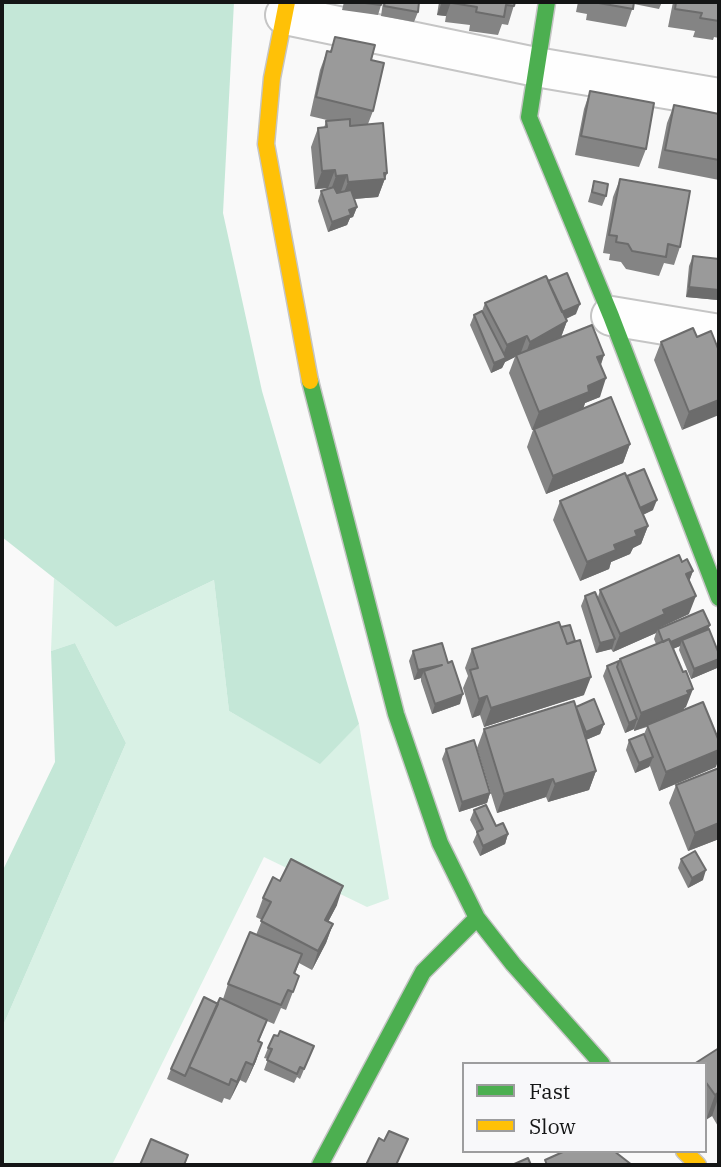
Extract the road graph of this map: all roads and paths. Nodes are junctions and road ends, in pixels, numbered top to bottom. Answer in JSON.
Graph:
{"nodes":[{"id":1,"x":547,"y":2,"type":"edge"},
{"id":2,"x":286,"y":9,"type":"edge"},
{"id":3,"x":536,"y":67,"type":"junction"},
{"id":4,"x":719,"y":98,"type":"edge"},
{"id":5,"x":611,"y":316,"type":"junction"},
{"id":6,"x":719,"y":334,"type":"edge"},
{"id":7,"x":716,"y":584,"type":"edge"},
{"id":8,"x":477,"y":918,"type":"junction"},
{"id":9,"x":600,"y":1062,"type":"edge"},
{"id":10,"x":320,"y":1165,"type":"edge"}],
"edges":[{"from":1,"to":3,"type":"street"},
{"from":2,"to":3,"type":"street"},
{"from":2,"to":8,"type":"street"},
{"from":3,"to":4,"type":"street"},
{"from":3,"to":5,"type":"street"},
{"from":5,"to":6,"type":"street"},
{"from":5,"to":7,"type":"street"},
{"from":8,"to":9,"type":"street"},
{"from":8,"to":10,"type":"street"}]}
